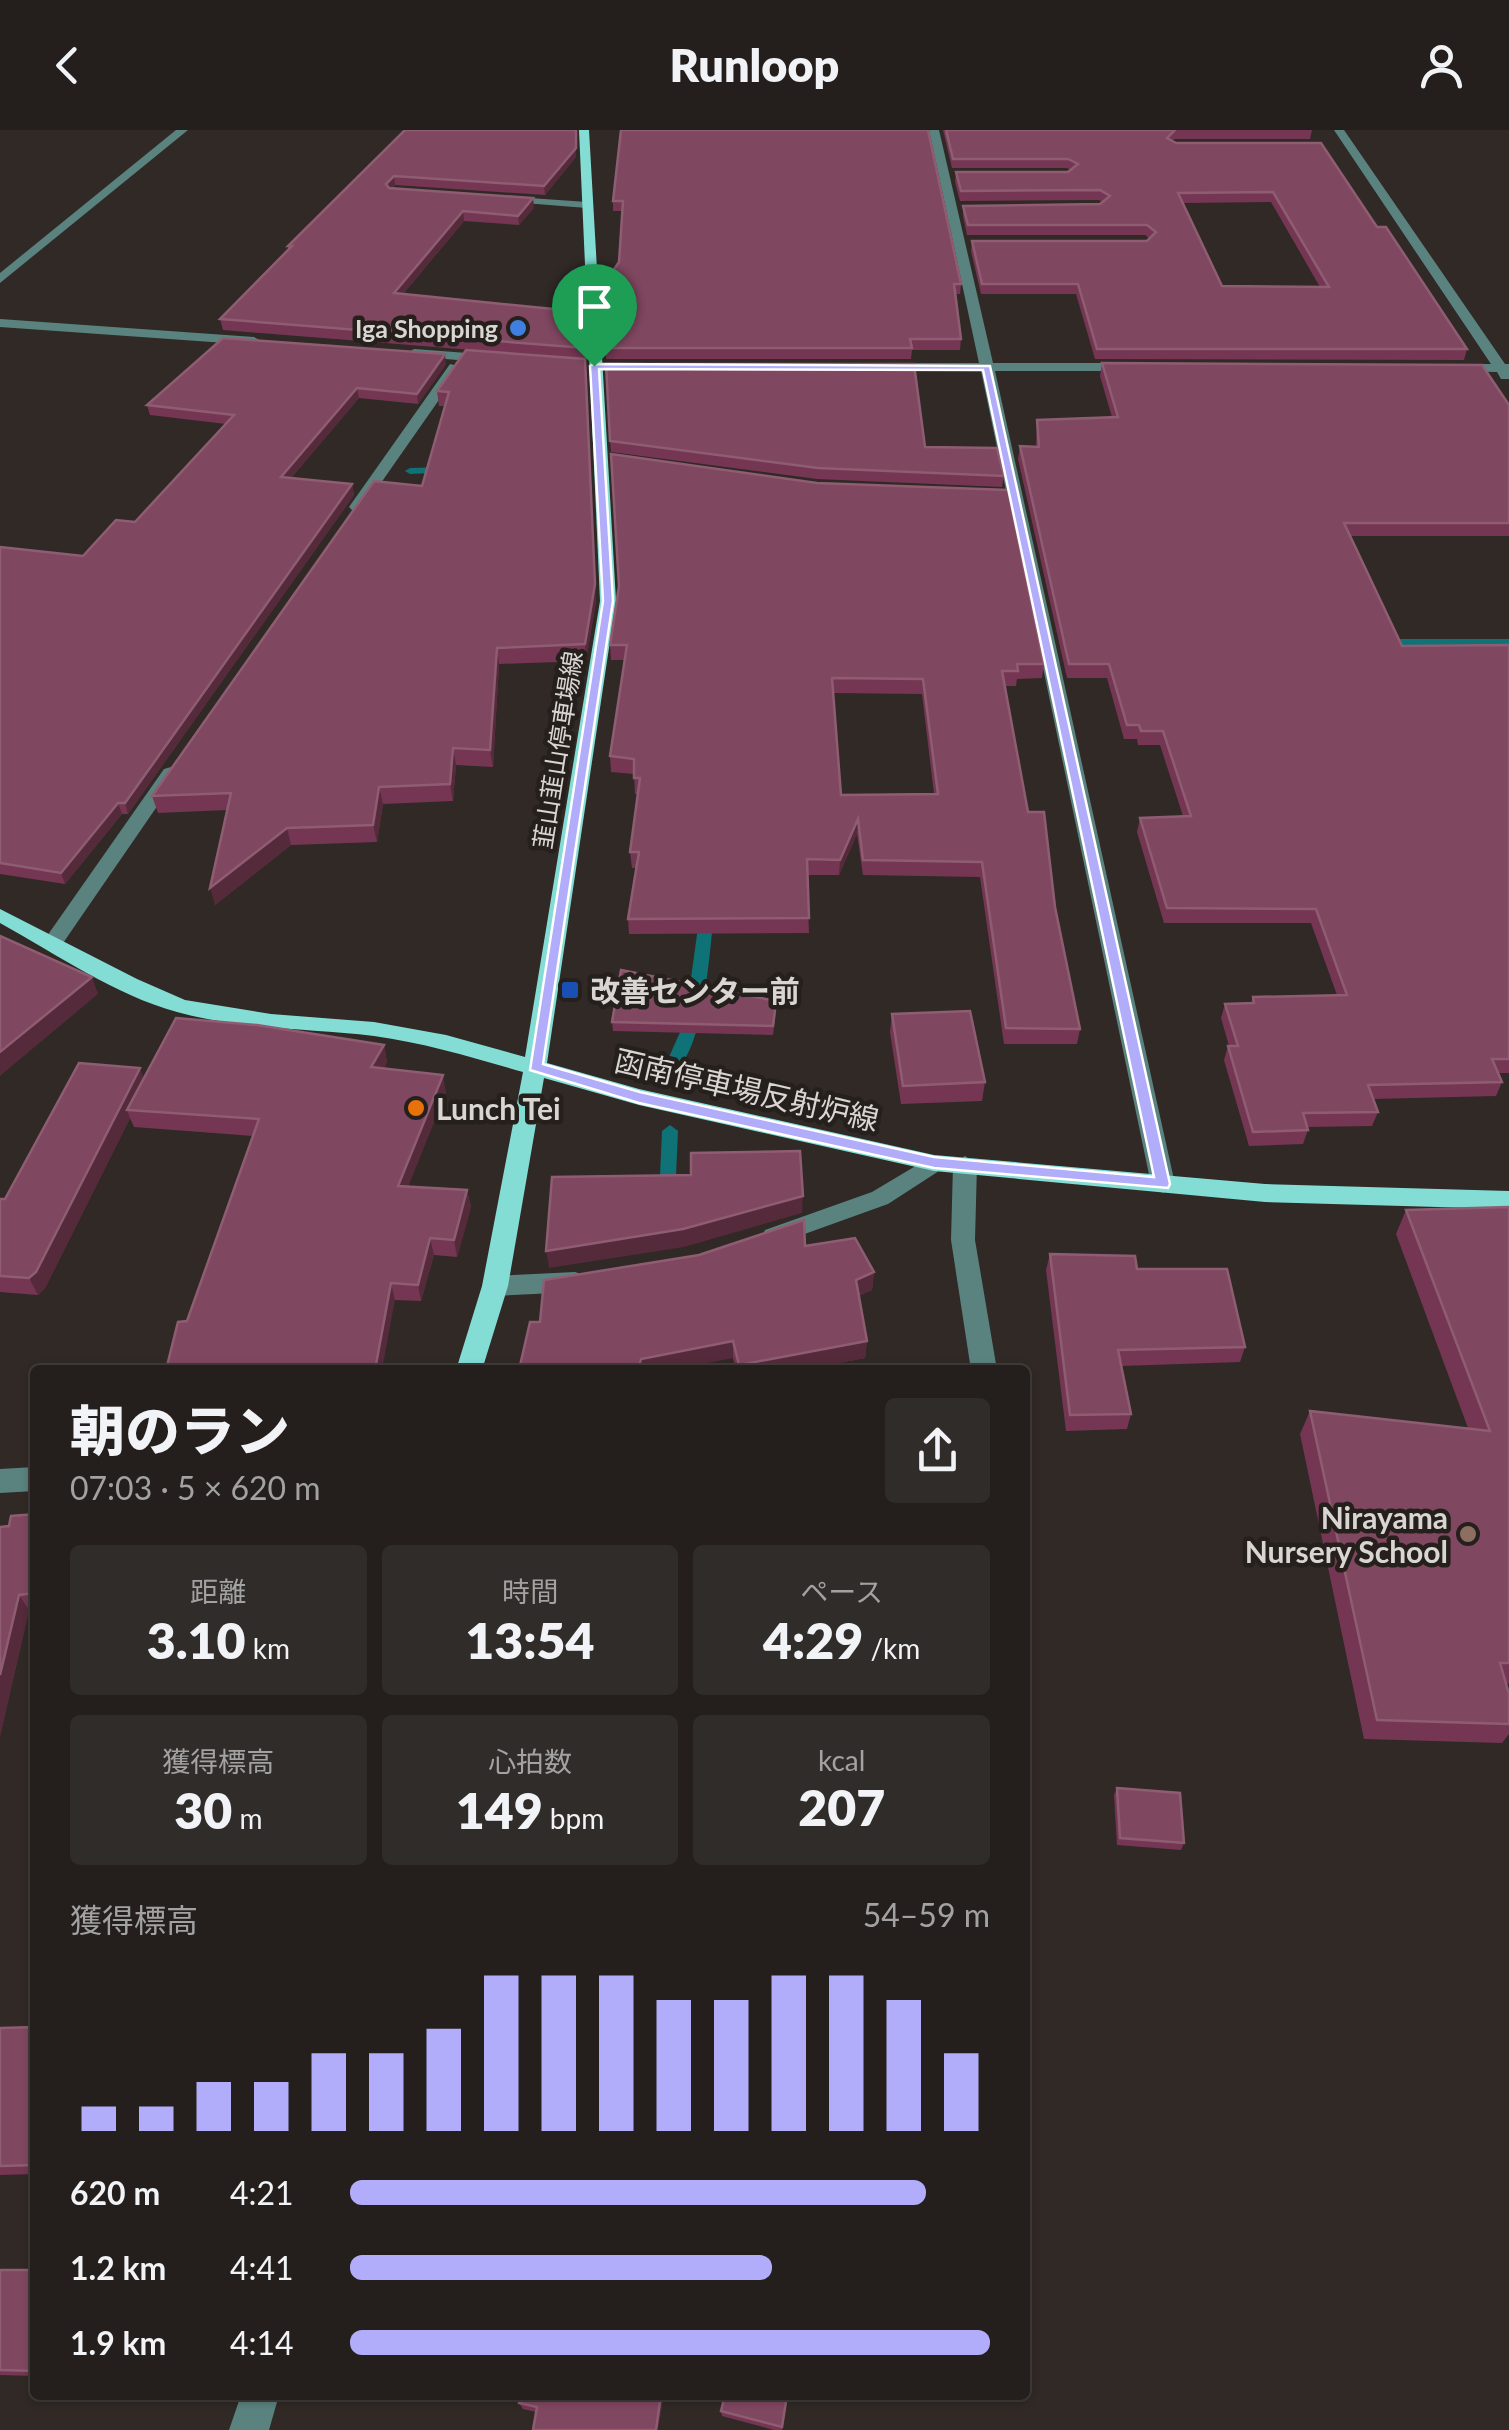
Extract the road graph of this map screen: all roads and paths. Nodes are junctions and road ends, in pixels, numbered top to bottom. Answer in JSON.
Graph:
{"nodes":[{"id":1,"x":184,"y":130,"type":"edge"},
{"id":2,"x":584,"y":130,"type":"edge"},
{"id":3,"x":934,"y":130,"type":"edge"},
{"id":4,"x":1339,"y":130,"type":"edge"},
{"id":5,"x":1330,"y":146,"type":"dead end"},
{"id":6,"x":1350,"y":146,"type":"junction"},
{"id":7,"x":944,"y":175,"type":"junction"},
{"id":8,"x":962,"y":175,"type":"edge"},
{"id":9,"x":491,"y":198,"type":"edge"},
{"id":10,"x":587,"y":205,"type":"junction"},
{"id":11,"x":970,"y":208,"type":"edge"},
{"id":12,"x":952,"y":209,"type":"junction"},
{"id":13,"x":960,"y":243,"type":"junction"},
{"id":14,"x":978,"y":243,"type":"edge"},
{"id":15,"x":0,"y":279,"type":"edge"},
{"id":16,"x":0,"y":322,"type":"edge"},
{"id":17,"x":270,"y":342,"type":"edge"},
{"id":18,"x":405,"y":352,"type":"edge"},
{"id":19,"x":462,"y":356,"type":"junction"},
{"id":20,"x":519,"y":361,"type":"edge"},
{"id":21,"x":576,"y":365,"type":"edge"},
{"id":22,"x":594,"y":366,"type":"junction"},
{"id":23,"x":614,"y":366,"type":"edge"},
{"id":24,"x":870,"y":367,"type":"edge"},
{"id":25,"x":987,"y":368,"type":"junction"},
{"id":26,"x":1145,"y":368,"type":"edge"},
{"id":27,"x":1441,"y":368,"type":"edge"},
{"id":28,"x":1506,"y":372,"type":"edge"},
{"id":29,"x":346,"y":522,"type":"edge"},
{"id":30,"x":178,"y":763,"type":"edge"},
{"id":31,"x":0,"y":916,"type":"edge"},
{"id":32,"x":54,"y":941,"type":"junction"},
{"id":33,"x":535,"y":1066,"type":"junction"},
{"id":34,"x":934,"y":1163,"type":"junction"},
{"id":35,"x":965,"y":1166,"type":"junction"},
{"id":36,"x":1163,"y":1184,"type":"junction"},
{"id":37,"x":1509,"y":1200,"type":"edge"},
{"id":38,"x":747,"y":1244,"type":"edge"},
{"id":39,"x":608,"y":1276,"type":"edge"},
{"id":40,"x":495,"y":1286,"type":"junction"},
{"id":41,"x":471,"y":1365,"type":"edge"},
{"id":42,"x":983,"y":1365,"type":"edge"},
{"id":43,"x":30,"y":1479,"type":"edge"},
{"id":44,"x":0,"y":1481,"type":"edge"},
{"id":45,"x":259,"y":2400,"type":"edge"},
{"id":46,"x":250,"y":2430,"type":"edge"}],
"edges":[{"from":1,"to":15,"type":"street"},
{"from":2,"to":10,"type":"main road","name":"韮山韮山停車場線"},
{"from":3,"to":7,"type":"street"},
{"from":4,"to":6,"type":"street"},
{"from":5,"to":6,"type":"street"},
{"from":6,"to":28,"type":"street"},
{"from":7,"to":8,"type":"street"},
{"from":7,"to":12,"type":"street"},
{"from":9,"to":10,"type":"street"},
{"from":10,"to":22,"type":"main road","name":"韮山韮山停車場線"},
{"from":11,"to":12,"type":"street"},
{"from":12,"to":13,"type":"street"},
{"from":13,"to":14,"type":"street"},
{"from":13,"to":25,"type":"street"},
{"from":16,"to":17,"type":"street"},
{"from":18,"to":19,"type":"street"},
{"from":19,"to":20,"type":"street"},
{"from":19,"to":29,"type":"street"},
{"from":21,"to":22,"type":"street"},
{"from":22,"to":23,"type":"street"},
{"from":22,"to":33,"type":"main road","name":"韮山韮山停車場線"},
{"from":24,"to":25,"type":"street"},
{"from":25,"to":26,"type":"street"},
{"from":25,"to":36,"type":"street"},
{"from":27,"to":28,"type":"street"},
{"from":30,"to":32,"type":"street"},
{"from":31,"to":32,"type":"main road","name":"函南停車場反射炉線"},
{"from":32,"to":33,"type":"main road","name":"函南停車場反射炉線"},
{"from":33,"to":34,"type":"main road","name":"函南停車場反射炉線"},
{"from":33,"to":40,"type":"main road","name":"韮山韮山停車場線"},
{"from":34,"to":35,"type":"main road","name":"函南停車場反射炉線"},
{"from":34,"to":38,"type":"street"},
{"from":35,"to":36,"type":"main road","name":"函南停車場反射炉線"},
{"from":35,"to":42,"type":"street"},
{"from":36,"to":37,"type":"main road","name":"函南停車場反射炉線"},
{"from":39,"to":40,"type":"street"},
{"from":40,"to":41,"type":"main road","name":"韮山韮山停車場線"},
{"from":43,"to":44,"type":"street"},
{"from":45,"to":46,"type":"street"}]}
